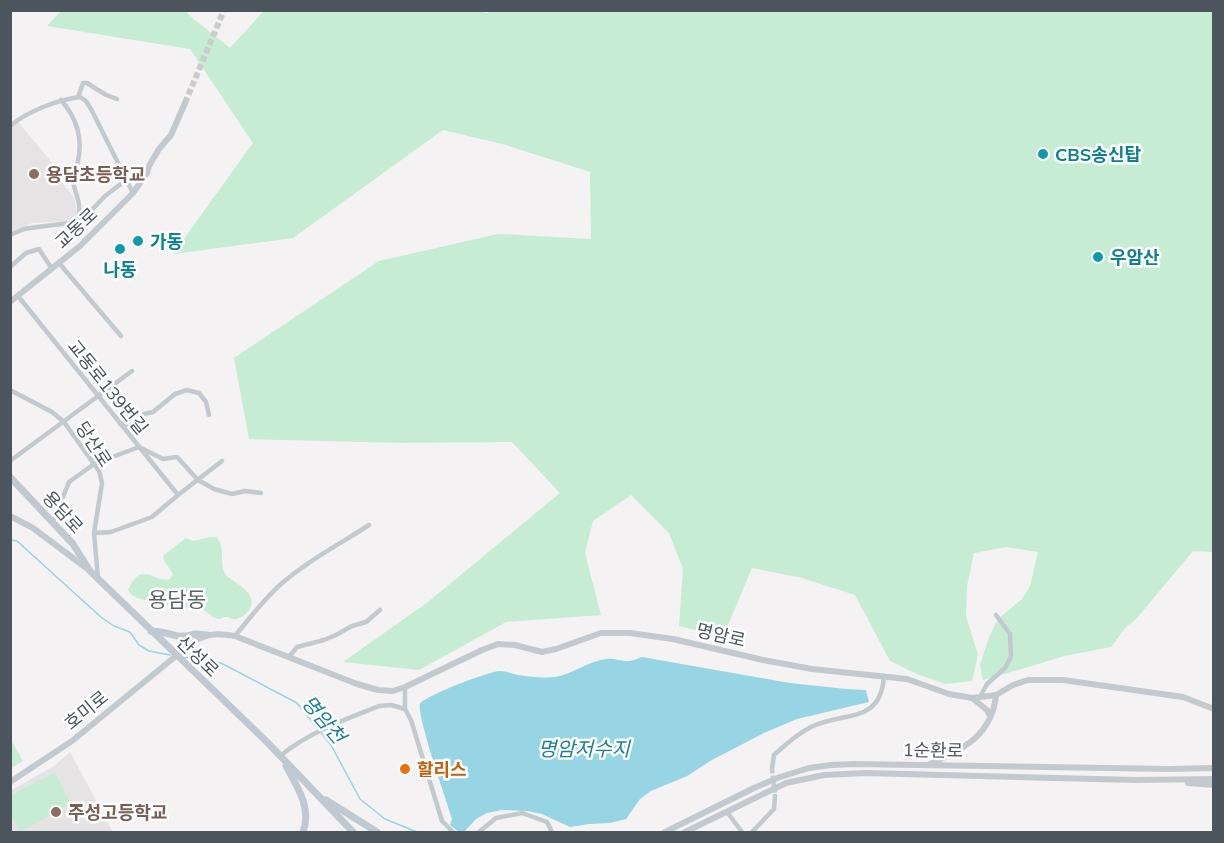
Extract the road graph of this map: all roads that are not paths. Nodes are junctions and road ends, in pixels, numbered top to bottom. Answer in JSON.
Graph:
{"nodes":[{"id":1,"x":78,"y":97,"type":"junction"},
{"id":2,"x":117,"y":99,"type":"dead end"},
{"id":3,"x":61,"y":100,"type":"junction"},
{"id":4,"x":185,"y":103,"type":"tunnel mouth"},
{"id":5,"x":10,"y":126,"type":"edge"},
{"id":6,"x":126,"y":180,"type":"junction"},
{"id":7,"x":133,"y":193,"type":"junction"},
{"id":8,"x":79,"y":219,"type":"junction"},
{"id":9,"x":10,"y":235,"type":"edge"},
{"id":10,"x":59,"y":263,"type":"junction"},
{"id":11,"x":10,"y":267,"type":"edge"},
{"id":12,"x":52,"y":269,"type":"junction"},
{"id":13,"x":18,"y":296,"type":"junction"},
{"id":14,"x":10,"y":302,"type":"edge"},
{"id":15,"x":121,"y":336,"type":"dead end"},
{"id":16,"x":132,"y":371,"type":"dead end"},
{"id":17,"x":10,"y":390,"type":"edge"},
{"id":18,"x":98,"y":396,"type":"junction"},
{"id":19,"x":209,"y":416,"type":"dead end"},
{"id":20,"x":64,"y":422,"type":"junction"},
{"id":21,"x":120,"y":424,"type":"junction"},
{"id":22,"x":139,"y":447,"type":"junction"},
{"id":23,"x":10,"y":461,"type":"edge"},
{"id":24,"x":222,"y":461,"type":"dead end"},
{"id":25,"x":94,"y":464,"type":"junction"},
{"id":26,"x":10,"y":477,"type":"edge"},
{"id":27,"x":198,"y":480,"type":"junction"},
{"id":28,"x":261,"y":493,"type":"dead end"},
{"id":29,"x":178,"y":495,"type":"junction"},
{"id":30,"x":10,"y":516,"type":"edge"},
{"id":31,"x":53,"y":522,"type":"junction"},
{"id":32,"x":369,"y":525,"type":"dead end"},
{"id":33,"x":94,"y":533,"type":"junction"},
{"id":34,"x":90,"y":571,"type":"junction"},
{"id":35,"x":98,"y":579,"type":"junction"},
{"id":36,"x":380,"y":610,"type":"dead end"},
{"id":37,"x":996,"y":615,"type":"dead end"},
{"id":38,"x":151,"y":631,"type":"junction"},
{"id":39,"x":207,"y":635,"type":"junction"},
{"id":40,"x":235,"y":636,"type":"junction"},
{"id":41,"x":176,"y":655,"type":"junction"},
{"id":42,"x":290,"y":657,"type":"junction"},
{"id":43,"x":884,"y":676,"type":"junction"},
{"id":44,"x":405,"y":687,"type":"junction"},
{"id":45,"x":996,"y":695,"type":"junction"},
{"id":46,"x":980,"y":697,"type":"junction"},
{"id":47,"x":972,"y":698,"type":"junction"},
{"id":48,"x":405,"y":709,"type":"junction"},
{"id":49,"x":1214,"y":709,"type":"edge"},
{"id":50,"x":990,"y":716,"type":"junction"},
{"id":51,"x":280,"y":756,"type":"junction"},
{"id":52,"x":927,"y":765,"type":"junction"},
{"id":53,"x":1214,"y":768,"type":"edge"},
{"id":54,"x":772,"y":769,"type":"tunnel mouth"},
{"id":55,"x":1214,"y":779,"type":"edge"},
{"id":56,"x":1161,"y":780,"type":"junction"},
{"id":57,"x":10,"y":782,"type":"edge"},
{"id":58,"x":1214,"y":785,"type":"edge"},
{"id":59,"x":316,"y":794,"type":"junction"},
{"id":60,"x":775,"y":796,"type":"tunnel mouth"},
{"id":61,"x":727,"y":812,"type":"junction"},
{"id":62,"x":303,"y":832,"type":"edge"},
{"id":63,"x":353,"y":832,"type":"edge"},
{"id":64,"x":377,"y":832,"type":"edge"},
{"id":65,"x":453,"y":832,"type":"edge"},
{"id":66,"x":479,"y":832,"type":"edge"},
{"id":67,"x":552,"y":832,"type":"edge"},
{"id":68,"x":665,"y":832,"type":"edge"},
{"id":69,"x":685,"y":832,"type":"edge"},
{"id":70,"x":742,"y":832,"type":"edge"},
{"id":71,"x":752,"y":832,"type":"edge"}],
"edges":[{"from":1,"to":2,"type":"street"},
{"from":1,"to":3,"type":"street"},
{"from":1,"to":6,"type":"street"},
{"from":3,"to":5,"type":"street"},
{"from":3,"to":8,"type":"street"},
{"from":4,"to":7,"type":"street","name":"교동로"},
{"from":6,"to":7,"type":"street"},
{"from":6,"to":8,"type":"street"},
{"from":7,"to":10,"type":"street","name":"교동로"},
{"from":8,"to":9,"type":"street"},
{"from":10,"to":12,"type":"street","name":"교동로"},
{"from":10,"to":15,"type":"street"},
{"from":11,"to":12,"type":"street"},
{"from":12,"to":13,"type":"street","name":"교동로"},
{"from":13,"to":14,"type":"street","name":"교동로"},
{"from":13,"to":18,"type":"street","name":"교동로139번길"},
{"from":16,"to":18,"type":"street"},
{"from":17,"to":20,"type":"street","name":"당산로"},
{"from":18,"to":20,"type":"street"},
{"from":18,"to":21,"type":"street","name":"교동로139번길"},
{"from":19,"to":21,"type":"street"},
{"from":20,"to":23,"type":"street"},
{"from":20,"to":25,"type":"street","name":"당산로"},
{"from":21,"to":22,"type":"street","name":"교동로139번길"},
{"from":22,"to":25,"type":"street"},
{"from":22,"to":27,"type":"street"},
{"from":22,"to":29,"type":"street","name":"교동로139번길"},
{"from":24,"to":27,"type":"street"},
{"from":25,"to":31,"type":"street"},
{"from":25,"to":33,"type":"street","name":"당산로"},
{"from":26,"to":31,"type":"main road","name":"용담로"},
{"from":27,"to":28,"type":"street"},
{"from":27,"to":29,"type":"street"},
{"from":29,"to":33,"type":"street"},
{"from":30,"to":34,"type":"street","name":"산성로"},
{"from":31,"to":34,"type":"main road","name":"용담로"},
{"from":32,"to":40,"type":"street"},
{"from":33,"to":35,"type":"street","name":"당산로"},
{"from":34,"to":35,"type":"main road","name":"산성로"},
{"from":35,"to":38,"type":"main road","name":"산성로"},
{"from":36,"to":42,"type":"street"},
{"from":37,"to":46,"type":"street"},
{"from":38,"to":39,"type":"main road"},
{"from":38,"to":41,"type":"main road","name":"산성로"},
{"from":39,"to":40,"type":"street","name":"명암로"},
{"from":39,"to":41,"type":"street"},
{"from":40,"to":42,"type":"street","name":"명암로"},
{"from":41,"to":51,"type":"main road","name":"산성로"},
{"from":41,"to":57,"type":"street","name":"호미로"},
{"from":42,"to":44,"type":"street","name":"명암로"},
{"from":43,"to":44,"type":"street","name":"명암로"},
{"from":43,"to":47,"type":"street","name":"명암로"},
{"from":43,"to":54,"type":"street"},
{"from":44,"to":48,"type":"street"},
{"from":45,"to":46,"type":"street","name":"명암로"},
{"from":45,"to":49,"type":"street","name":"명암로"},
{"from":45,"to":50,"type":"street"},
{"from":46,"to":47,"type":"street","name":"명암로"},
{"from":47,"to":50,"type":"street"},
{"from":48,"to":51,"type":"street"},
{"from":48,"to":65,"type":"street"},
{"from":50,"to":52,"type":"street"},
{"from":51,"to":59,"type":"main road","name":"산성로"},
{"from":51,"to":62,"type":"main road"},
{"from":52,"to":53,"type":"street","name":"1순환로"},
{"from":52,"to":68,"type":"street","name":"1순환로"},
{"from":55,"to":56,"type":"street","name":"1순환로"},
{"from":56,"to":58,"type":"street"},
{"from":56,"to":61,"type":"street","name":"1순환로"},
{"from":59,"to":63,"type":"main road","name":"산성로"},
{"from":59,"to":64,"type":"main road"},
{"from":60,"to":71,"type":"street"},
{"from":61,"to":69,"type":"street","name":"1순환로"},
{"from":61,"to":70,"type":"street"},
{"from":66,"to":67,"type":"street"}]}
